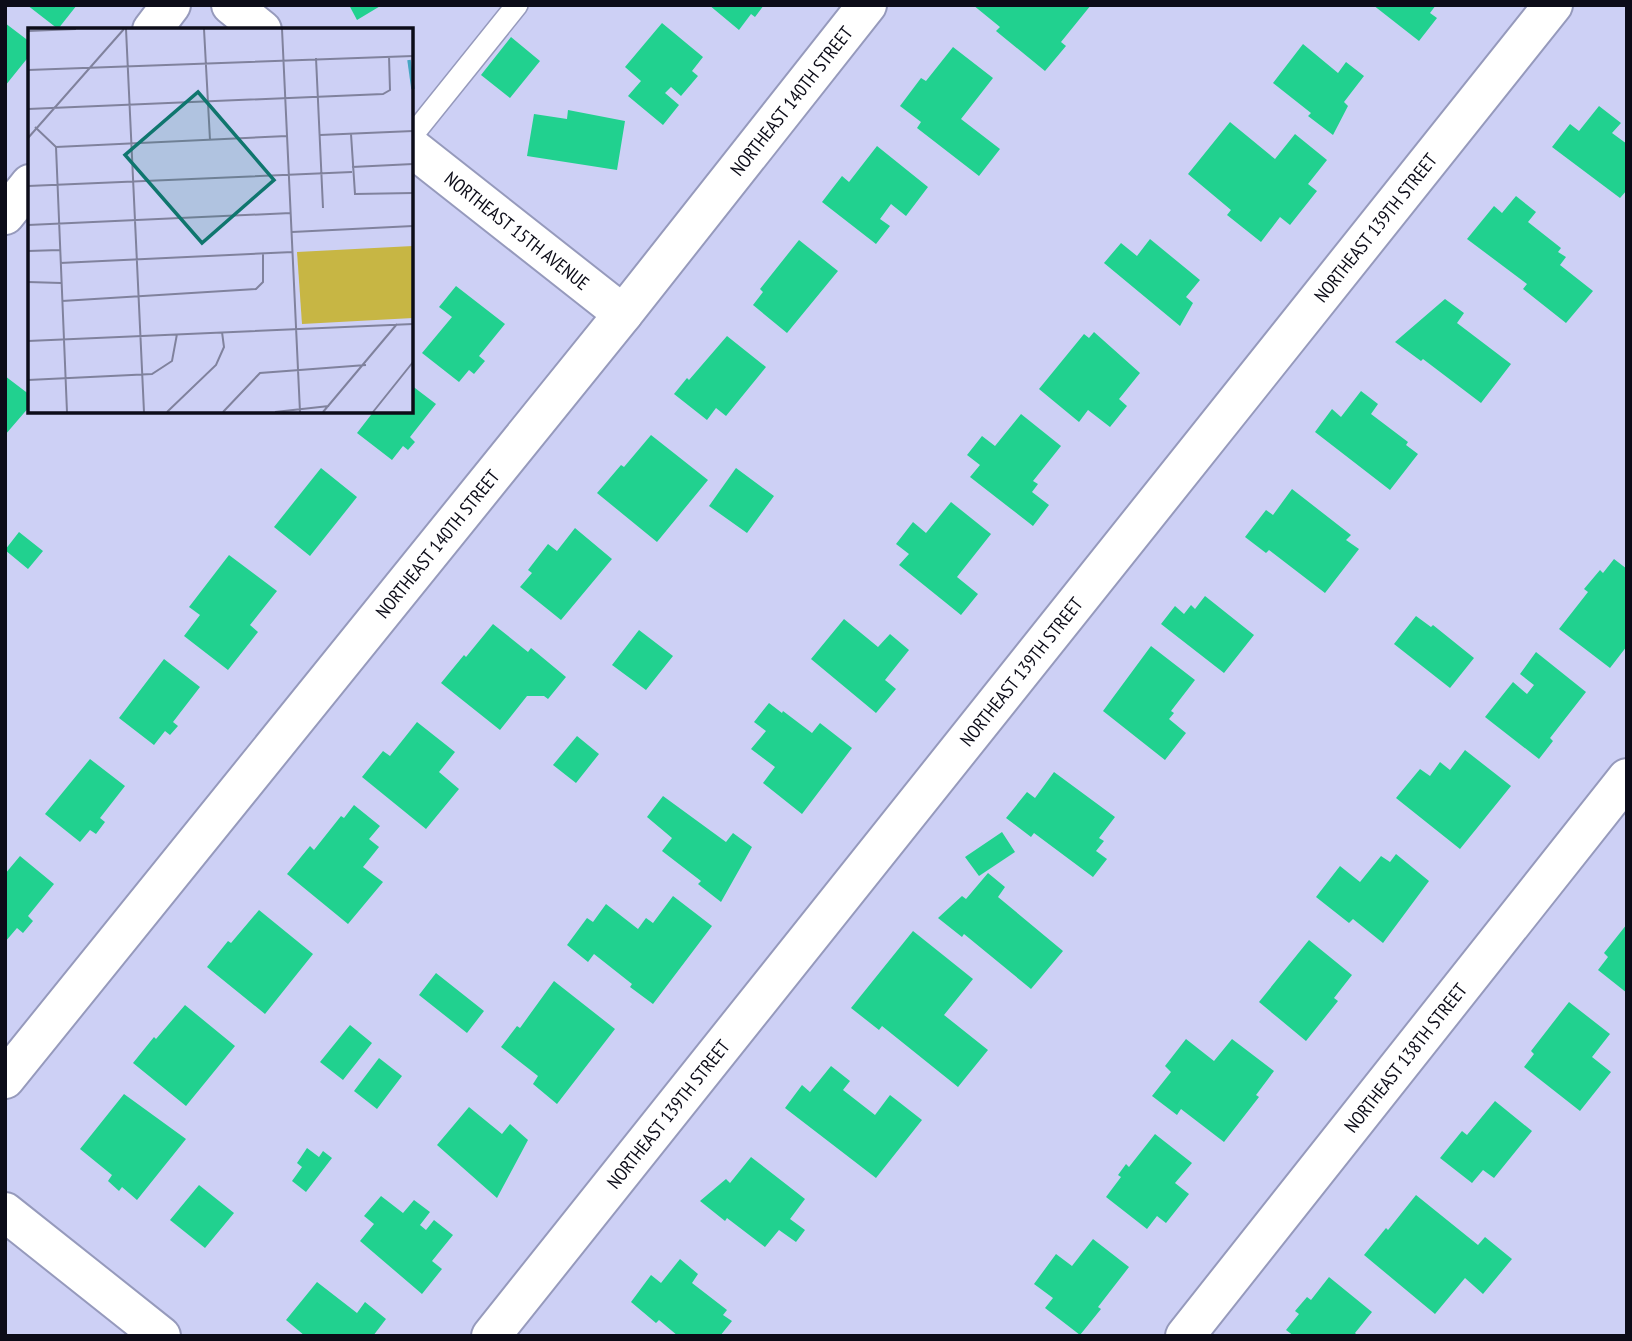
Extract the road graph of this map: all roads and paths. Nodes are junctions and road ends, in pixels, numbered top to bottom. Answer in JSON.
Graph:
{"nodes":[{"id":1,"x":171,"y":5,"type":"edge"},
{"id":2,"x":231,"y":5,"type":"edge"},
{"id":3,"x":517,"y":5,"type":"edge"},
{"id":4,"x":867,"y":5,"type":"edge"},
{"id":5,"x":1553,"y":5,"type":"edge"},
{"id":6,"x":154,"y":28,"type":"edge"},
{"id":7,"x":260,"y":28,"type":"edge"},
{"id":8,"x":413,"y":135,"type":"edge"},
{"id":9,"x":413,"y":149,"type":"edge"},
{"id":10,"x":28,"y":186,"type":"edge"},
{"id":11,"x":5,"y":215,"type":"edge"},
{"id":12,"x":622,"y":314,"type":"junction"},
{"id":13,"x":1627,"y":778,"type":"edge"},
{"id":14,"x":5,"y":1079,"type":"edge"},
{"id":15,"x":5,"y":1212,"type":"edge"},
{"id":16,"x":161,"y":1336,"type":"edge"},
{"id":17,"x":491,"y":1336,"type":"edge"},
{"id":18,"x":1185,"y":1336,"type":"edge"}],
"edges":[{"from":1,"to":6,"type":"street"},
{"from":2,"to":7,"type":"street"},
{"from":3,"to":8,"type":"lane"},
{"from":4,"to":12,"type":"street","name":"NORTHEAST 140TH STREET"},
{"from":5,"to":17,"type":"street","name":"NORTHEAST 139TH STREET"},
{"from":9,"to":12,"type":"street","name":"NORTHEAST 15TH AVENUE"},
{"from":10,"to":11,"type":"street"},
{"from":12,"to":14,"type":"street","name":"NORTHEAST 140TH STREET"},
{"from":13,"to":18,"type":"street","name":"NORTHEAST 138TH STREET"},
{"from":15,"to":16,"type":"street"}]}
